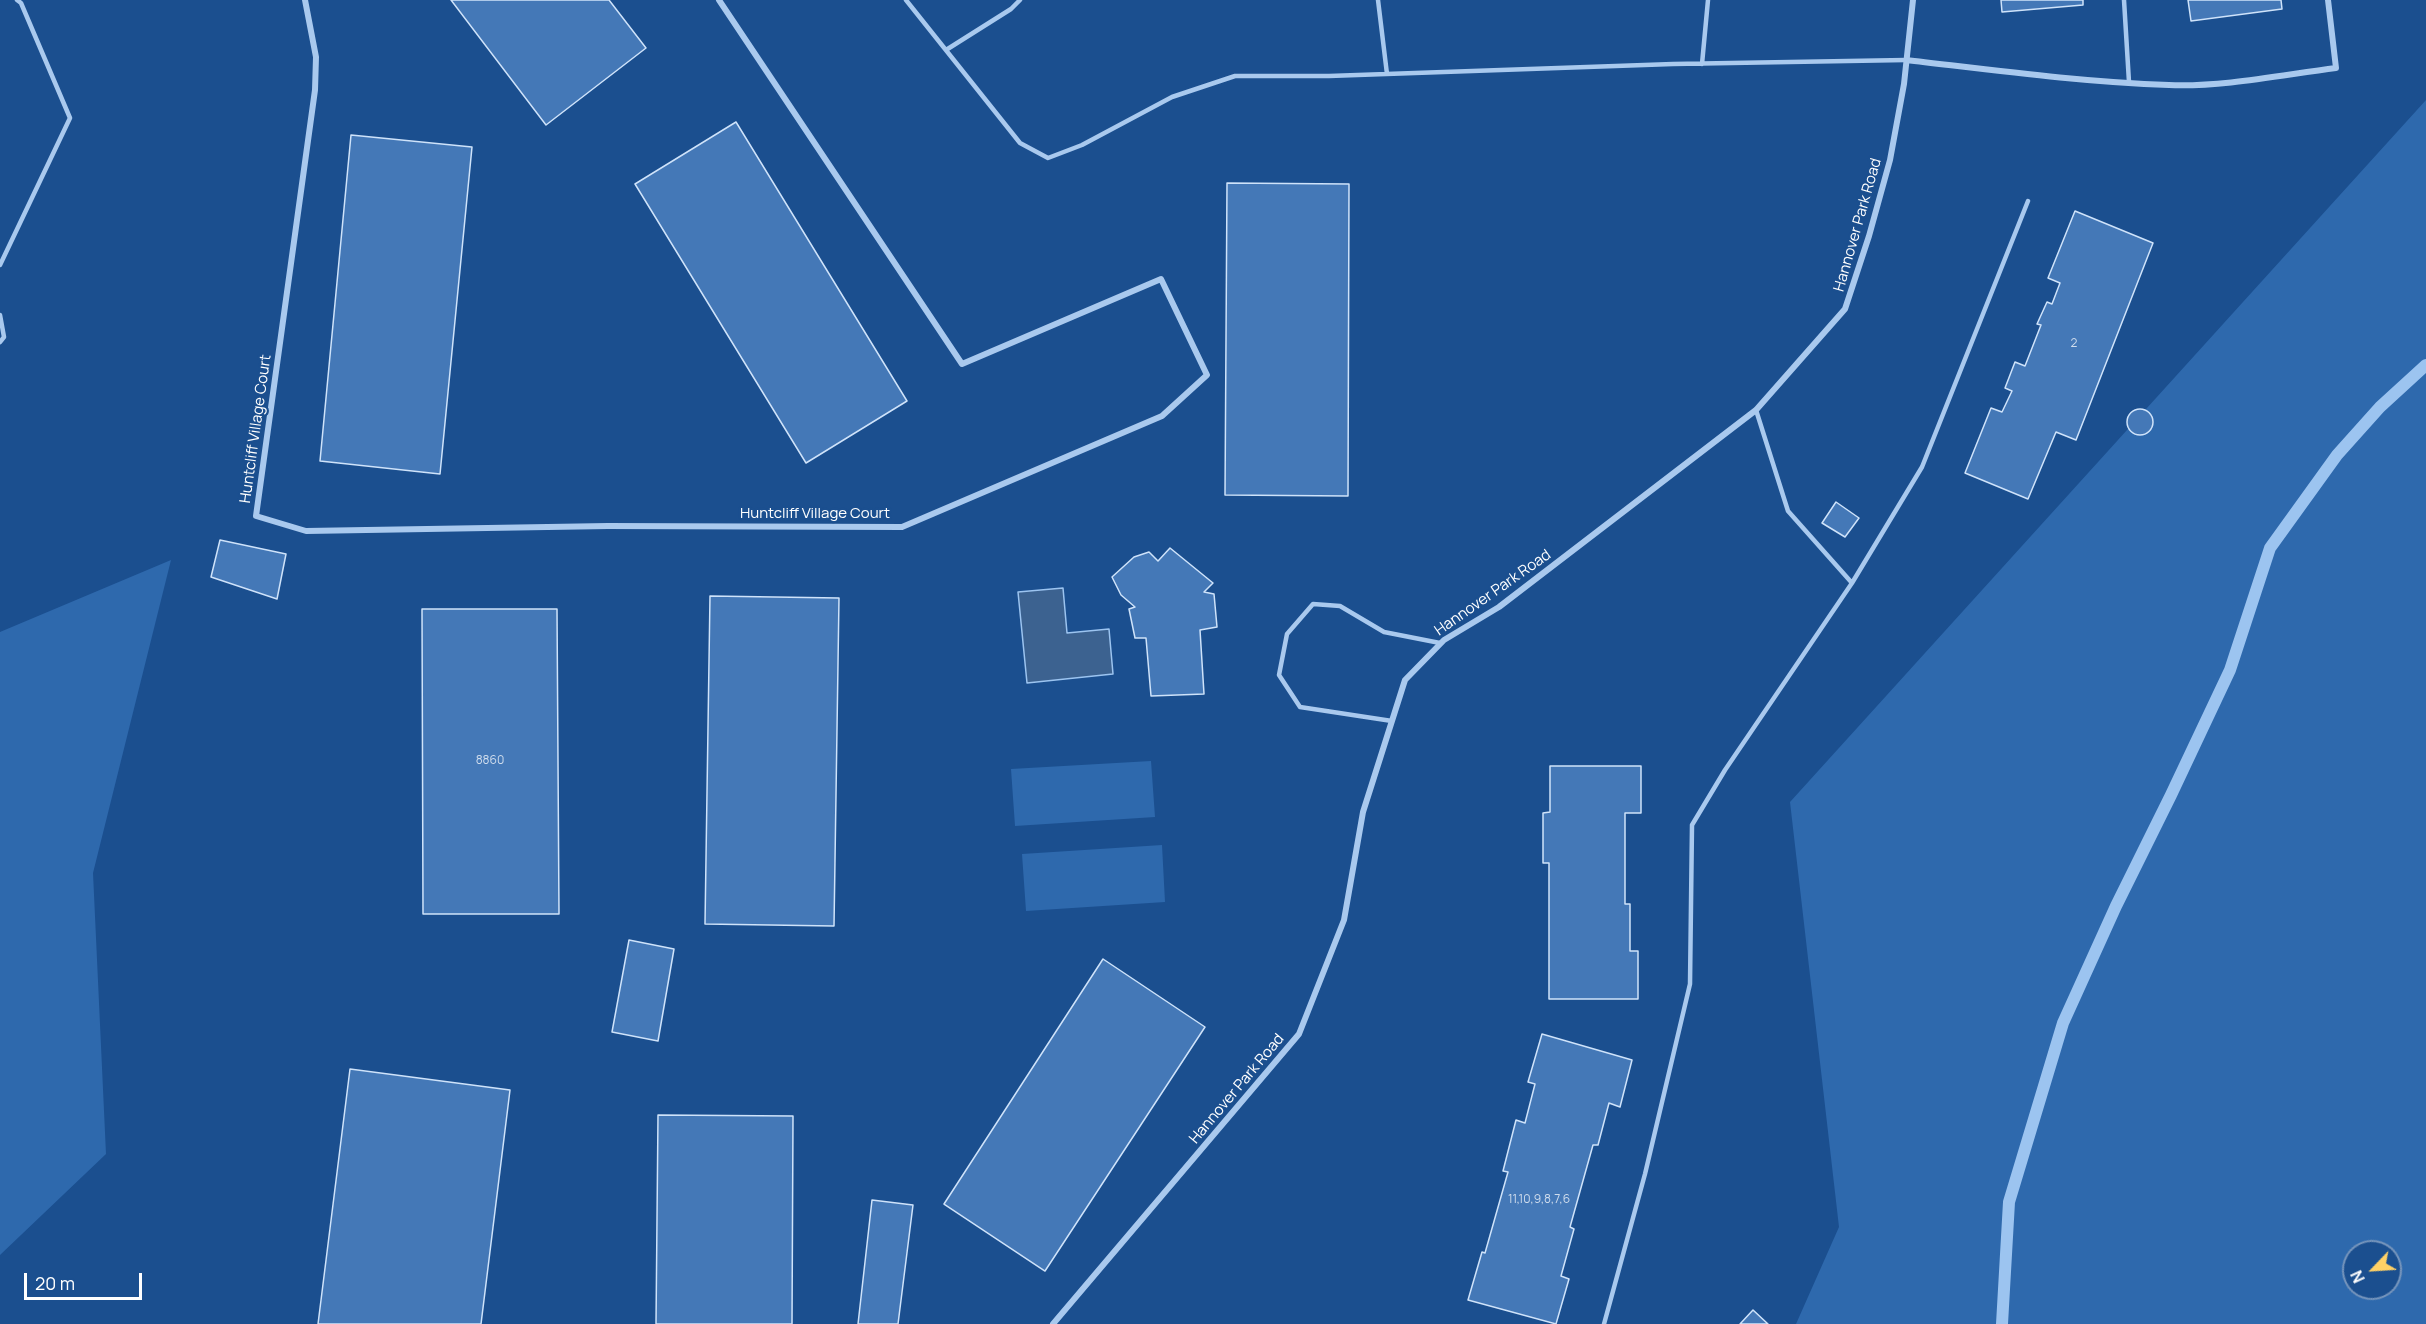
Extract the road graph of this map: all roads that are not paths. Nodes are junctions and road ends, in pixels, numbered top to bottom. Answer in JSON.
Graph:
{"nodes":[{"id":1,"x":17,"y":0,"type":"edge"},
{"id":2,"x":305,"y":0,"type":"edge"},
{"id":3,"x":719,"y":0,"type":"edge"},
{"id":4,"x":906,"y":0,"type":"edge"},
{"id":5,"x":1020,"y":0,"type":"edge"},
{"id":6,"x":1378,"y":0,"type":"edge"},
{"id":7,"x":1708,"y":0,"type":"edge"},
{"id":8,"x":2124,"y":0,"type":"edge"},
{"id":9,"x":2328,"y":0,"type":"edge"},
{"id":10,"x":1911,"y":2,"type":"edge"},
{"id":11,"x":946,"y":50,"type":"junction"},
{"id":12,"x":1906,"y":60,"type":"junction"},
{"id":13,"x":1702,"y":64,"type":"junction"},
{"id":14,"x":1387,"y":74,"type":"junction"},
{"id":15,"x":2130,"y":82,"type":"junction"},
{"id":16,"x":2028,"y":201,"type":"dead end"},
{"id":17,"x":0,"y":265,"type":"edge"},
{"id":18,"x":0,"y":315,"type":"edge"},
{"id":19,"x":0,"y":342,"type":"edge"},
{"id":20,"x":1756,"y":410,"type":"junction"},
{"id":21,"x":1852,"y":583,"type":"junction"},
{"id":22,"x":1440,"y":643,"type":"junction"},
{"id":23,"x":1392,"y":721,"type":"junction"},
{"id":24,"x":1053,"y":1324,"type":"edge"},
{"id":25,"x":1604,"y":1324,"type":"edge"}],
"edges":[{"from":1,"to":17,"type":"lane"},
{"from":2,"to":3,"type":"street","name":"Huntcliff Village Court"},
{"from":4,"to":11,"type":"lane"},
{"from":5,"to":11,"type":"lane"},
{"from":6,"to":14,"type":"lane"},
{"from":7,"to":13,"type":"lane"},
{"from":8,"to":15,"type":"lane"},
{"from":9,"to":15,"type":"street"},
{"from":10,"to":12,"type":"street","name":"Hannover Park Road"},
{"from":11,"to":14,"type":"lane"},
{"from":12,"to":13,"type":"lane"},
{"from":12,"to":15,"type":"street"},
{"from":12,"to":20,"type":"street","name":"Hannover Park Road"},
{"from":13,"to":14,"type":"lane"},
{"from":16,"to":21,"type":"lane"},
{"from":18,"to":19,"type":"lane"},
{"from":20,"to":21,"type":"lane"},
{"from":20,"to":22,"type":"street","name":"Hannover Park Road"},
{"from":21,"to":25,"type":"lane"},
{"from":22,"to":23,"type":"street","name":"Hannover Park Road"},
{"from":22,"to":23,"type":"lane"},
{"from":23,"to":24,"type":"street","name":"Hannover Park Road"}]}
